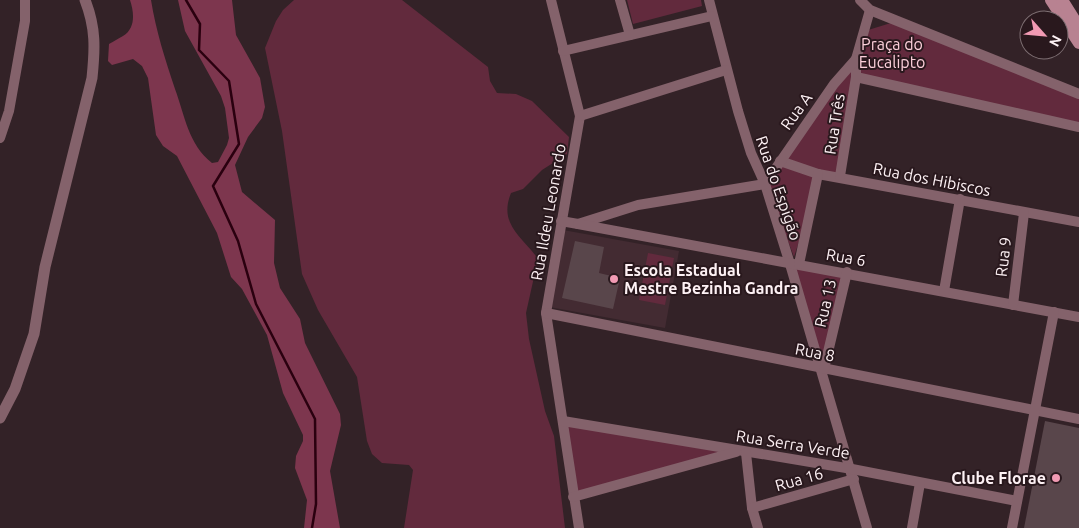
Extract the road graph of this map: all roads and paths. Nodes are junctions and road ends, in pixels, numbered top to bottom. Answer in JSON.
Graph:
{"nodes":[{"id":1,"x":25,"y":0,"type":"edge"},
{"id":2,"x":85,"y":0,"type":"edge"},
{"id":3,"x":551,"y":0,"type":"edge"},
{"id":4,"x":620,"y":0,"type":"edge"},
{"id":5,"x":709,"y":0,"type":"edge"},
{"id":6,"x":860,"y":0,"type":"edge"},
{"id":7,"x":1051,"y":0,"type":"edge"},
{"id":8,"x":1062,"y":0,"type":"edge"},
{"id":9,"x":870,"y":10,"type":"junction"},
{"id":10,"x":712,"y":16,"type":"junction"},
{"id":11,"x":1079,"y":27,"type":"edge"},
{"id":12,"x":630,"y":35,"type":"junction"},
{"id":13,"x":1079,"y":43,"type":"edge"},
{"id":14,"x":563,"y":51,"type":"junction"},
{"id":15,"x":856,"y":59,"type":"junction"},
{"id":16,"x":726,"y":70,"type":"junction"},
{"id":17,"x":856,"y":77,"type":"junction"},
{"id":18,"x":1079,"y":94,"type":"edge"},
{"id":19,"x":580,"y":116,"type":"junction"},
{"id":20,"x":1079,"y":127,"type":"edge"},
{"id":21,"x":0,"y":138,"type":"edge"},
{"id":22,"x":780,"y":161,"type":"junction"},
{"id":23,"x":818,"y":174,"type":"junction"},
{"id":24,"x":840,"y":176,"type":"junction"},
{"id":25,"x":765,"y":184,"type":"junction"},
{"id":26,"x":960,"y":199,"type":"junction"},
{"id":27,"x":1024,"y":213,"type":"junction"},
{"id":28,"x":561,"y":221,"type":"junction"},
{"id":29,"x":1079,"y":222,"type":"edge"},
{"id":30,"x":578,"y":224,"type":"junction"},
{"id":31,"x":794,"y":264,"type":"junction"},
{"id":32,"x":847,"y":272,"type":"junction"},
{"id":33,"x":944,"y":291,"type":"junction"},
{"id":34,"x":1012,"y":305,"type":"junction"},
{"id":35,"x":1054,"y":312,"type":"junction"},
{"id":36,"x":546,"y":313,"type":"junction"},
{"id":37,"x":1079,"y":317,"type":"edge"},
{"id":38,"x":822,"y":369,"type":"junction"},
{"id":39,"x":1034,"y":409,"type":"junction"},
{"id":40,"x":0,"y":418,"type":"edge"},
{"id":41,"x":1079,"y":419,"type":"edge"},
{"id":42,"x":563,"y":421,"type":"junction"},
{"id":43,"x":742,"y":452,"type":"junction"},
{"id":44,"x":853,"y":474,"type":"junction"},
{"id":45,"x":920,"y":483,"type":"junction"},
{"id":46,"x":573,"y":496,"type":"junction"},
{"id":47,"x":1017,"y":501,"type":"junction"},
{"id":48,"x":752,"y":508,"type":"junction"},
{"id":49,"x":579,"y":528,"type":"edge"},
{"id":50,"x":758,"y":528,"type":"edge"},
{"id":51,"x":868,"y":528,"type":"edge"},
{"id":52,"x":912,"y":528,"type":"edge"},
{"id":53,"x":1012,"y":528,"type":"edge"}],
"edges":[{"from":1,"to":21,"type":"street"},
{"from":2,"to":40,"type":"street"},
{"from":3,"to":14,"type":"street"},
{"from":4,"to":12,"type":"street"},
{"from":5,"to":10,"type":"street","name":"Rua do Espigão"},
{"from":6,"to":9,"type":"street"},
{"from":7,"to":13,"type":"main road"},
{"from":8,"to":11,"type":"main road"},
{"from":9,"to":15,"type":"street"},
{"from":9,"to":18,"type":"street"},
{"from":10,"to":12,"type":"street"},
{"from":10,"to":16,"type":"street","name":"Rua do Espigão"},
{"from":12,"to":14,"type":"street"},
{"from":14,"to":19,"type":"street"},
{"from":15,"to":17,"type":"street"},
{"from":15,"to":22,"type":"street","name":"Rua A"},
{"from":16,"to":19,"type":"street"},
{"from":16,"to":25,"type":"street","name":"Rua do Espigão"},
{"from":17,"to":20,"type":"street"},
{"from":17,"to":24,"type":"street","name":"Rua Três"},
{"from":19,"to":28,"type":"street","name":"Rua Ildeu Leonardo"},
{"from":22,"to":23,"type":"street","name":"Rua dos Hibiscos"},
{"from":22,"to":25,"type":"street","name":"Rua A"},
{"from":23,"to":24,"type":"street","name":"Rua dos Hibiscos"},
{"from":23,"to":31,"type":"street"},
{"from":24,"to":26,"type":"street","name":"Rua dos Hibiscos"},
{"from":25,"to":30,"type":"street"},
{"from":25,"to":31,"type":"street","name":"Rua do Espigão"},
{"from":26,"to":27,"type":"street","name":"Rua dos Hibiscos"},
{"from":26,"to":33,"type":"street"},
{"from":27,"to":29,"type":"street","name":"Rua dos Hibiscos"},
{"from":27,"to":34,"type":"street","name":"Rua 9"},
{"from":28,"to":30,"type":"street"},
{"from":28,"to":36,"type":"street","name":"Rua Ildeu Leonardo"},
{"from":30,"to":31,"type":"street","name":"Rua 6"},
{"from":31,"to":32,"type":"street","name":"Rua 6"},
{"from":31,"to":38,"type":"street","name":"Rua do Espigão"},
{"from":32,"to":33,"type":"street","name":"Rua 6"},
{"from":32,"to":38,"type":"street","name":"Rua 13"},
{"from":33,"to":34,"type":"street","name":"Rua 6"},
{"from":34,"to":35,"type":"street","name":"Rua 6"},
{"from":35,"to":37,"type":"street","name":"Rua 6"},
{"from":35,"to":39,"type":"street"},
{"from":36,"to":38,"type":"street","name":"Rua 8"},
{"from":36,"to":42,"type":"street","name":"Rua Ildeu Leonardo"},
{"from":38,"to":39,"type":"street","name":"Rua 8"},
{"from":38,"to":44,"type":"street","name":"Rua do Espigão"},
{"from":39,"to":41,"type":"street","name":"Rua 8"},
{"from":39,"to":47,"type":"street"},
{"from":42,"to":43,"type":"street","name":"Rua Serra Verde"},
{"from":42,"to":46,"type":"street","name":"Rua Ildeu Leonardo"},
{"from":43,"to":44,"type":"street","name":"Rua Serra Verde"},
{"from":43,"to":46,"type":"street"},
{"from":43,"to":48,"type":"street"},
{"from":44,"to":45,"type":"street","name":"Rua Serra Verde"},
{"from":44,"to":48,"type":"street","name":"Rua 16"},
{"from":44,"to":51,"type":"street","name":"Rua do Espigão"},
{"from":45,"to":47,"type":"street","name":"Rua Serra Verde"},
{"from":45,"to":52,"type":"street"},
{"from":46,"to":49,"type":"street","name":"Rua Ildeu Leonardo"},
{"from":47,"to":53,"type":"street"},
{"from":48,"to":50,"type":"street"}]}
